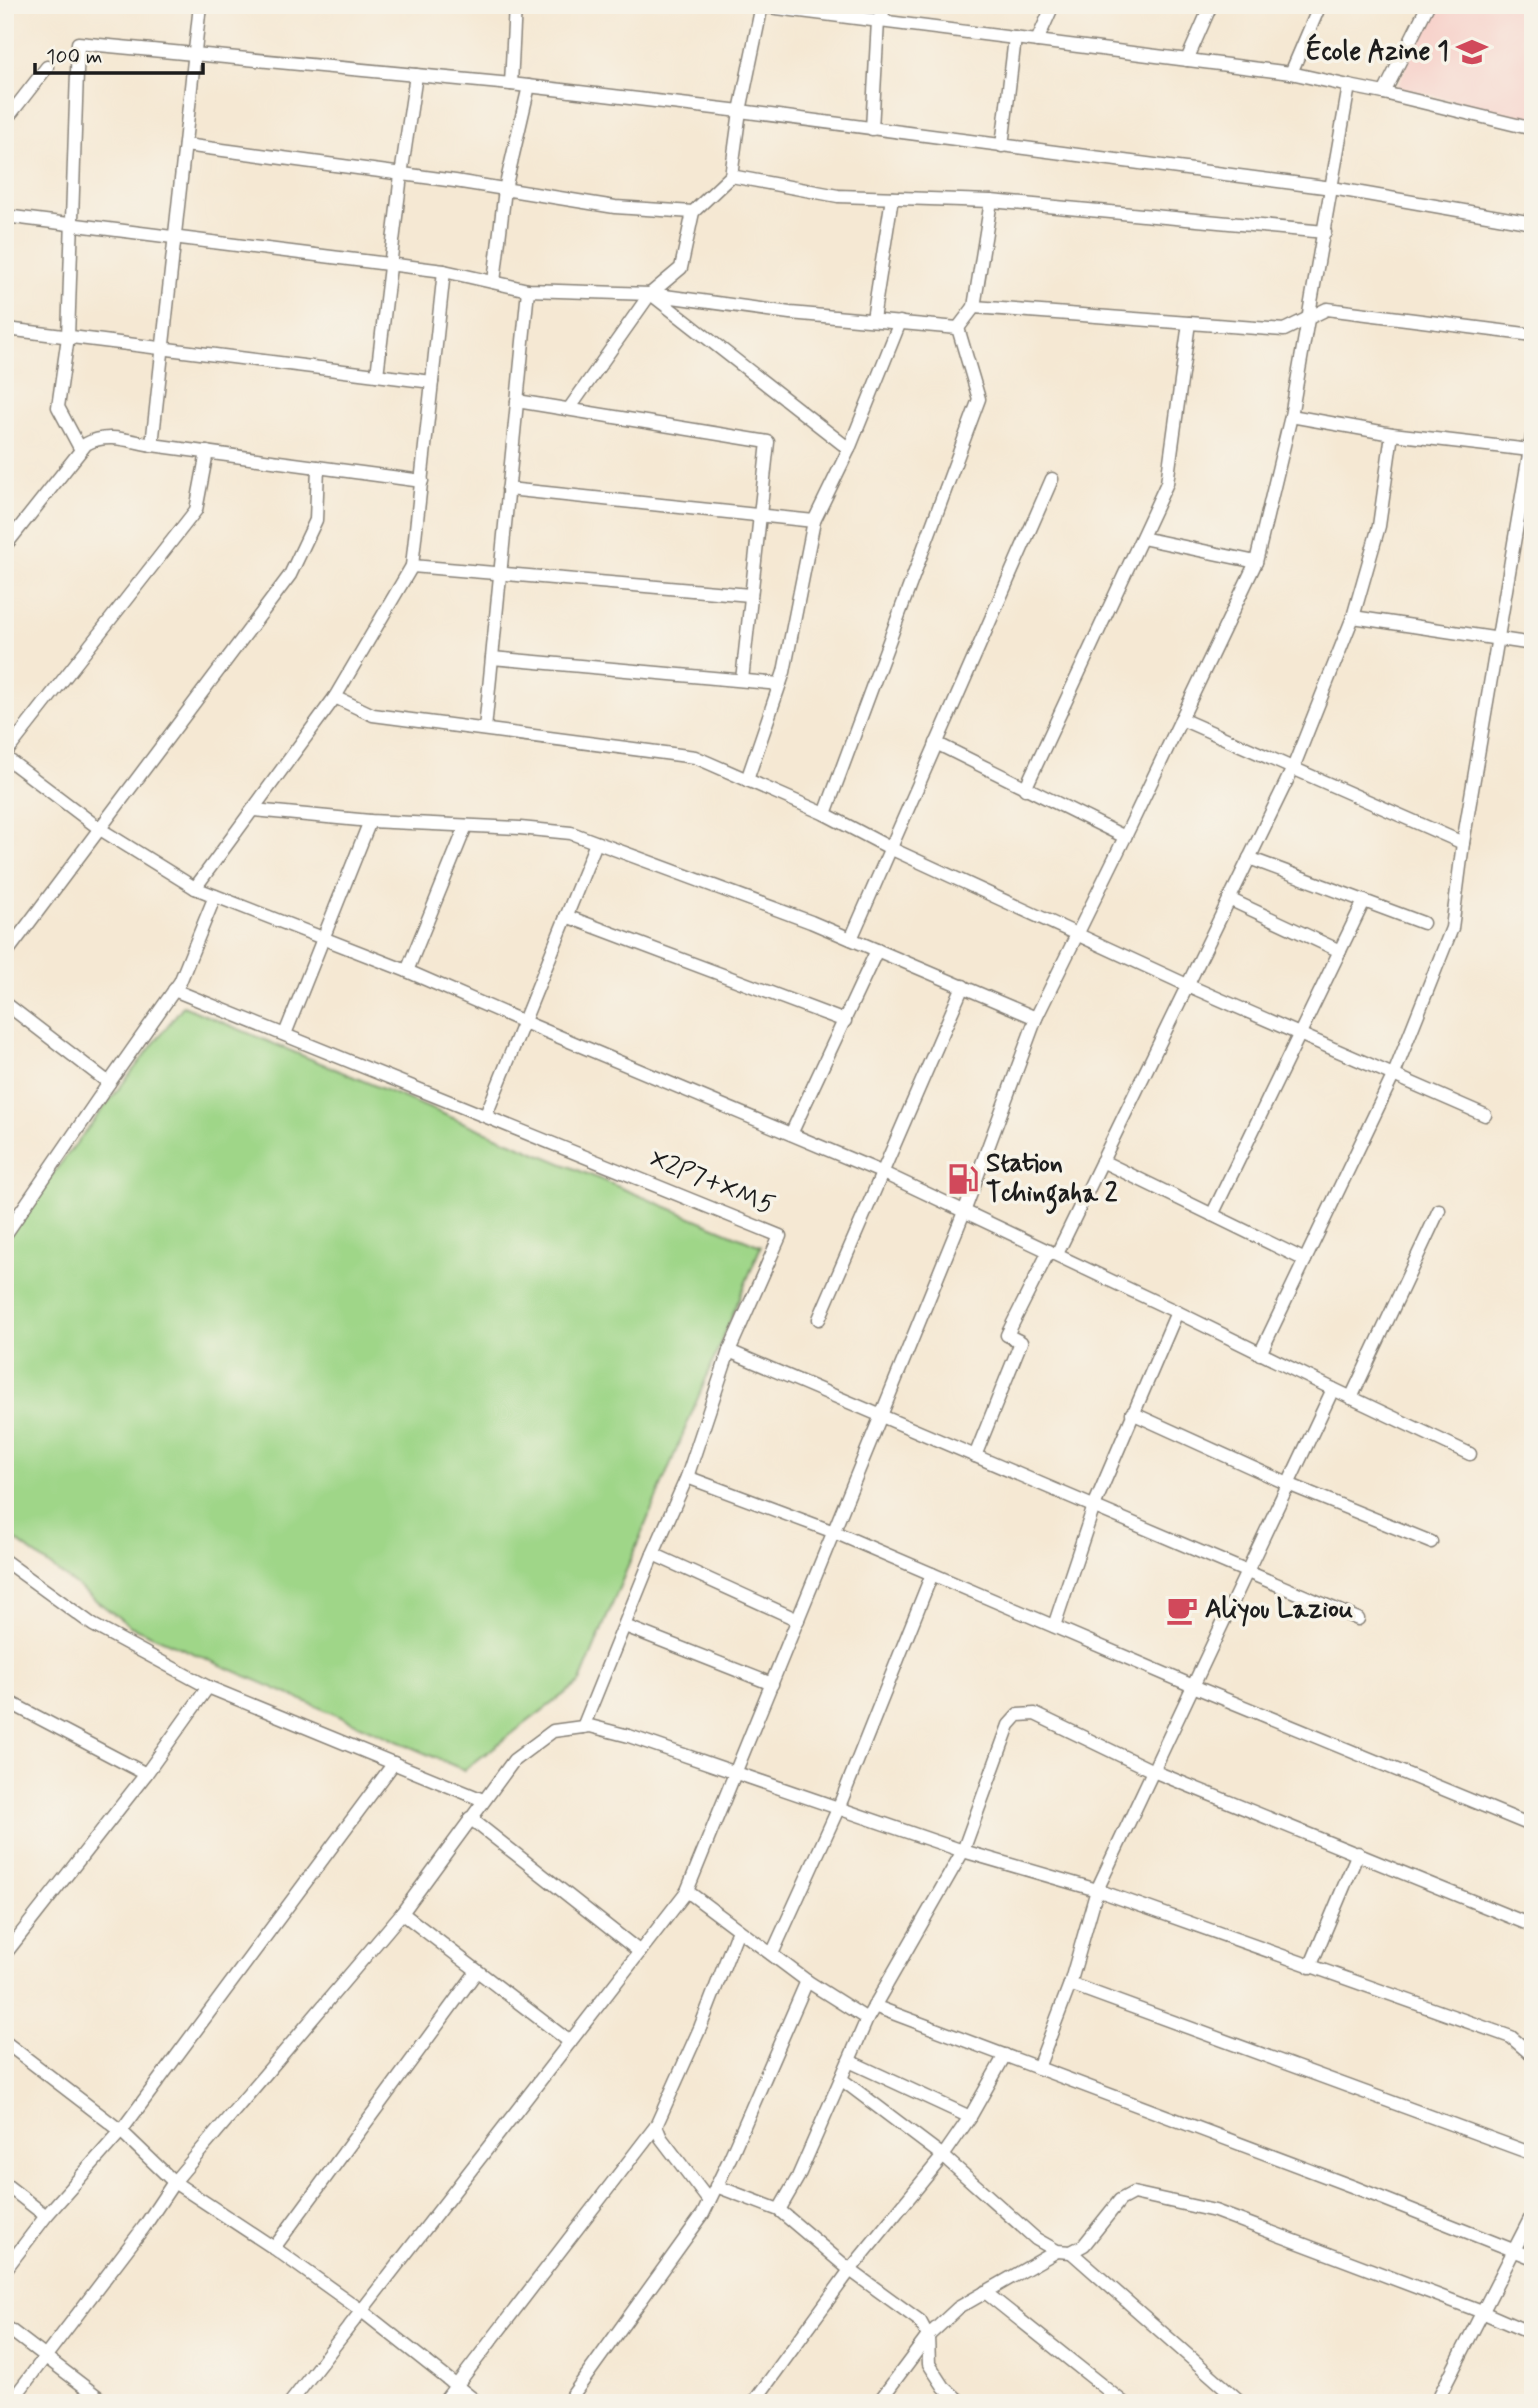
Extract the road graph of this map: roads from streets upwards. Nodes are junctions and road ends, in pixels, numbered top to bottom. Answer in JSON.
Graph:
{"nodes":[{"id":1,"x":200,"y":5,"type":"edge"},
{"id":2,"x":515,"y":5,"type":"edge"},
{"id":3,"x":887,"y":5,"type":"edge"},
{"id":4,"x":1054,"y":5,"type":"edge"},
{"id":5,"x":1211,"y":5,"type":"edge"},
{"id":6,"x":1320,"y":5,"type":"edge"},
{"id":7,"x":1428,"y":5,"type":"edge"},
{"id":8,"x":759,"y":6,"type":"edge"},
{"id":9,"x":878,"y":21,"type":"junction"},
{"id":10,"x":1015,"y":38,"type":"junction"},
{"id":11,"x":1037,"y":41,"type":"junction"},
{"id":12,"x":195,"y":54,"type":"junction"},
{"id":13,"x":1187,"y":60,"type":"junction"},
{"id":14,"x":47,"y":66,"type":"dead end"},
{"id":15,"x":1291,"y":73,"type":"junction"},
{"id":16,"x":416,"y":75,"type":"junction"},
{"id":17,"x":511,"y":84,"type":"junction"},
{"id":18,"x":529,"y":86,"type":"junction"},
{"id":19,"x":1349,"y":86,"type":"junction"},
{"id":20,"x":1384,"y":93,"type":"junction"},
{"id":21,"x":740,"y":111,"type":"junction"},
{"id":22,"x":5,"y":121,"type":"edge"},
{"id":23,"x":872,"y":129,"type":"junction"},
{"id":24,"x":1533,"y":129,"type":"edge"},
{"id":25,"x":185,"y":145,"type":"junction"},
{"id":26,"x":1002,"y":146,"type":"junction"},
{"id":27,"x":401,"y":175,"type":"junction"},
{"id":28,"x":731,"y":176,"type":"junction"},
{"id":29,"x":1332,"y":188,"type":"junction"},
{"id":30,"x":505,"y":189,"type":"junction"},
{"id":31,"x":892,"y":198,"type":"junction"},
{"id":32,"x":991,"y":201,"type":"junction"},
{"id":33,"x":693,"y":212,"type":"junction"},
{"id":34,"x":5,"y":216,"type":"edge"},
{"id":35,"x":1533,"y":223,"type":"edge"},
{"id":36,"x":72,"y":224,"type":"junction"},
{"id":37,"x":1325,"y":232,"type":"junction"},
{"id":38,"x":175,"y":237,"type":"junction"},
{"id":39,"x":391,"y":264,"type":"junction"},
{"id":40,"x":444,"y":271,"type":"junction"},
{"id":41,"x":494,"y":282,"type":"junction"},
{"id":42,"x":528,"y":290,"type":"junction"},
{"id":43,"x":650,"y":294,"type":"junction"},
{"id":44,"x":974,"y":307,"type":"junction"},
{"id":45,"x":1310,"y":317,"type":"junction"},
{"id":46,"x":873,"y":319,"type":"junction"},
{"id":47,"x":900,"y":322,"type":"junction"},
{"id":48,"x":1189,"y":323,"type":"junction"},
{"id":49,"x":958,"y":328,"type":"junction"},
{"id":50,"x":5,"y":331,"type":"edge"},
{"id":51,"x":1533,"y":335,"type":"edge"},
{"id":52,"x":68,"y":337,"type":"junction"},
{"id":53,"x":162,"y":348,"type":"junction"},
{"id":54,"x":377,"y":375,"type":"junction"},
{"id":55,"x":432,"y":382,"type":"junction"},
{"id":56,"x":517,"y":401,"type":"junction"},
{"id":57,"x":569,"y":409,"type":"junction"},
{"id":58,"x":1291,"y":416,"type":"junction"},
{"id":59,"x":1533,"y":431,"type":"edge"},
{"id":60,"x":1392,"y":434,"type":"junction"},
{"id":61,"x":152,"y":445,"type":"junction"},
{"id":62,"x":849,"y":449,"type":"junction"},
{"id":63,"x":81,"y":450,"type":"junction"},
{"id":64,"x":1530,"y":450,"type":"junction"},
{"id":65,"x":207,"y":452,"type":"junction"},
{"id":66,"x":318,"y":467,"type":"junction"},
{"id":67,"x":1052,"y":480,"type":"dead end"},
{"id":68,"x":422,"y":481,"type":"junction"},
{"id":69,"x":508,"y":489,"type":"junction"},
{"id":70,"x":758,"y":515,"type":"junction"},
{"id":71,"x":814,"y":521,"type":"junction"},
{"id":72,"x":1142,"y":538,"type":"junction"},
{"id":73,"x":5,"y":546,"type":"edge"},
{"id":74,"x":1256,"y":562,"type":"junction"},
{"id":75,"x":412,"y":566,"type":"junction"},
{"id":76,"x":500,"y":573,"type":"junction"},
{"id":77,"x":750,"y":595,"type":"junction"},
{"id":78,"x":1353,"y":617,"type":"junction"},
{"id":79,"x":1498,"y":637,"type":"junction"},
{"id":80,"x":1533,"y":644,"type":"edge"},
{"id":81,"x":492,"y":658,"type":"junction"},
{"id":82,"x":742,"y":680,"type":"junction"},
{"id":83,"x":780,"y":684,"type":"junction"},
{"id":84,"x":335,"y":697,"type":"junction"},
{"id":85,"x":1181,"y":719,"type":"junction"},
{"id":86,"x":485,"y":729,"type":"junction"},
{"id":87,"x":936,"y":743,"type":"junction"},
{"id":88,"x":5,"y":755,"type":"edge"},
{"id":89,"x":1293,"y":768,"type":"junction"},
{"id":90,"x":747,"y":780,"type":"junction"},
{"id":91,"x":1025,"y":789,"type":"junction"},
{"id":92,"x":254,"y":810,"type":"junction"},
{"id":93,"x":825,"y":814,"type":"junction"},
{"id":94,"x":370,"y":821,"type":"junction"},
{"id":95,"x":466,"y":826,"type":"junction"},
{"id":96,"x":100,"y":829,"type":"junction"},
{"id":97,"x":1125,"y":836,"type":"junction"},
{"id":98,"x":596,"y":843,"type":"junction"},
{"id":99,"x":1463,"y":843,"type":"junction"},
{"id":100,"x":892,"y":849,"type":"junction"},
{"id":101,"x":1249,"y":858,"type":"junction"},
{"id":102,"x":195,"y":888,"type":"junction"},
{"id":103,"x":215,"y":896,"type":"junction"},
{"id":104,"x":1229,"y":899,"type":"junction"},
{"id":105,"x":1364,"y":901,"type":"junction"},
{"id":106,"x":566,"y":916,"type":"junction"},
{"id":107,"x":1423,"y":923,"type":"dead end"},
{"id":108,"x":1077,"y":933,"type":"junction"},
{"id":109,"x":323,"y":938,"type":"junction"},
{"id":110,"x":851,"y":939,"type":"junction"},
{"id":111,"x":877,"y":950,"type":"junction"},
{"id":112,"x":1340,"y":951,"type":"junction"},
{"id":113,"x":5,"y":955,"type":"edge"},
{"id":114,"x":407,"y":971,"type":"junction"},
{"id":115,"x":1187,"y":985,"type":"junction"},
{"id":116,"x":963,"y":986,"type":"junction"},
{"id":117,"x":174,"y":990,"type":"junction"},
{"id":118,"x":5,"y":1003,"type":"edge"},
{"id":119,"x":1036,"y":1018,"type":"junction"},
{"id":120,"x":845,"y":1021,"type":"junction"},
{"id":121,"x":524,"y":1022,"type":"junction"},
{"id":122,"x":285,"y":1034,"type":"junction"},
{"id":123,"x":1301,"y":1034,"type":"junction"},
{"id":124,"x":1394,"y":1074,"type":"junction"},
{"id":125,"x":109,"y":1083,"type":"junction"},
{"id":126,"x":486,"y":1115,"type":"junction"},
{"id":127,"x":1485,"y":1115,"type":"dead end"},
{"id":128,"x":791,"y":1134,"type":"junction"},
{"id":129,"x":1102,"y":1161,"type":"junction"},
{"id":130,"x":881,"y":1172,"type":"junction"},
{"id":131,"x":1438,"y":1210,"type":"dead end"},
{"id":132,"x":964,"y":1212,"type":"junction"},
{"id":133,"x":1213,"y":1215,"type":"junction"},
{"id":134,"x":7,"y":1231,"type":"edge"},
{"id":135,"x":1053,"y":1252,"type":"junction"},
{"id":136,"x":1305,"y":1260,"type":"junction"},
{"id":137,"x":1177,"y":1312,"type":"junction"},
{"id":138,"x":820,"y":1319,"type":"dead end"},
{"id":139,"x":729,"y":1351,"type":"junction"},
{"id":140,"x":1260,"y":1354,"type":"junction"},
{"id":141,"x":1333,"y":1389,"type":"junction"},
{"id":142,"x":1350,"y":1398,"type":"junction"},
{"id":143,"x":1132,"y":1413,"type":"junction"},
{"id":144,"x":881,"y":1416,"type":"junction"},
{"id":145,"x":1470,"y":1454,"type":"dead end"},
{"id":146,"x":975,"y":1456,"type":"junction"},
{"id":147,"x":687,"y":1477,"type":"junction"},
{"id":148,"x":1288,"y":1484,"type":"junction"},
{"id":149,"x":1094,"y":1506,"type":"junction"},
{"id":150,"x":834,"y":1532,"type":"junction"},
{"id":151,"x":1431,"y":1542,"type":"dead end"},
{"id":152,"x":653,"y":1554,"type":"junction"},
{"id":153,"x":5,"y":1561,"type":"edge"},
{"id":154,"x":1246,"y":1572,"type":"junction"},
{"id":155,"x":932,"y":1574,"type":"junction"},
{"id":156,"x":1358,"y":1619,"type":"dead end"},
{"id":157,"x":798,"y":1620,"type":"junction"},
{"id":158,"x":625,"y":1626,"type":"junction"},
{"id":159,"x":1054,"y":1626,"type":"junction"},
{"id":160,"x":772,"y":1685,"type":"junction"},
{"id":161,"x":1193,"y":1686,"type":"junction"},
{"id":162,"x":208,"y":1687,"type":"junction"},
{"id":163,"x":5,"y":1700,"type":"edge"},
{"id":164,"x":583,"y":1727,"type":"junction"},
{"id":165,"x":394,"y":1763,"type":"junction"},
{"id":166,"x":1153,"y":1771,"type":"junction"},
{"id":167,"x":146,"y":1774,"type":"junction"},
{"id":168,"x":735,"y":1774,"type":"junction"},
{"id":169,"x":483,"y":1800,"type":"junction"},
{"id":170,"x":838,"y":1809,"type":"junction"},
{"id":171,"x":470,"y":1818,"type":"junction"},
{"id":172,"x":1533,"y":1826,"type":"edge"},
{"id":173,"x":963,"y":1851,"type":"junction"},
{"id":174,"x":1357,"y":1853,"type":"junction"},
{"id":175,"x":1097,"y":1890,"type":"junction"},
{"id":176,"x":687,"y":1891,"type":"junction"},
{"id":177,"x":402,"y":1913,"type":"junction"},
{"id":178,"x":1533,"y":1926,"type":"edge"},
{"id":179,"x":738,"y":1930,"type":"junction"},
{"id":180,"x":640,"y":1952,"type":"junction"},
{"id":181,"x":5,"y":1954,"type":"edge"},
{"id":182,"x":772,"y":1954,"type":"junction"},
{"id":183,"x":1310,"y":1967,"type":"junction"},
{"id":184,"x":477,"y":1971,"type":"junction"},
{"id":185,"x":807,"y":1981,"type":"junction"},
{"id":186,"x":1070,"y":1984,"type":"junction"},
{"id":187,"x":874,"y":2006,"type":"junction"},
{"id":188,"x":867,"y":2019,"type":"junction"},
{"id":189,"x":5,"y":2042,"type":"edge"},
{"id":190,"x":570,"y":2042,"type":"junction"},
{"id":191,"x":1005,"y":2055,"type":"junction"},
{"id":192,"x":1533,"y":2056,"type":"edge"},
{"id":193,"x":849,"y":2061,"type":"junction"},
{"id":194,"x":1038,"y":2068,"type":"junction"},
{"id":195,"x":841,"y":2079,"type":"junction"},
{"id":196,"x":970,"y":2117,"type":"junction"},
{"id":197,"x":656,"y":2126,"type":"junction"},
{"id":198,"x":121,"y":2132,"type":"junction"},
{"id":199,"x":1533,"y":2154,"type":"edge"},
{"id":200,"x":943,"y":2156,"type":"junction"},
{"id":201,"x":174,"y":2182,"type":"junction"},
{"id":202,"x":5,"y":2184,"type":"edge"},
{"id":203,"x":716,"y":2186,"type":"junction"},
{"id":204,"x":709,"y":2201,"type":"junction"},
{"id":205,"x":779,"y":2210,"type":"junction"},
{"id":206,"x":1533,"y":2213,"type":"edge"},
{"id":207,"x":46,"y":2216,"type":"junction"},
{"id":208,"x":274,"y":2248,"type":"junction"},
{"id":209,"x":1514,"y":2250,"type":"junction"},
{"id":210,"x":1057,"y":2251,"type":"junction"},
{"id":211,"x":1071,"y":2252,"type":"junction"},
{"id":212,"x":1533,"y":2258,"type":"edge"},
{"id":213,"x":5,"y":2270,"type":"edge"},
{"id":214,"x":850,"y":2270,"type":"junction"},
{"id":215,"x":985,"y":2292,"type":"junction"},
{"id":216,"x":362,"y":2311,"type":"junction"},
{"id":217,"x":1482,"y":2312,"type":"junction"},
{"id":218,"x":5,"y":2326,"type":"edge"},
{"id":219,"x":1533,"y":2334,"type":"edge"},
{"id":220,"x":928,"y":2336,"type":"junction"},
{"id":221,"x":46,"y":2356,"type":"junction"},
{"id":222,"x":456,"y":2385,"type":"junction"},
{"id":223,"x":1235,"y":2400,"type":"edge"},
{"id":224,"x":10,"y":2403,"type":"edge"},
{"id":225,"x":106,"y":2403,"type":"edge"},
{"id":226,"x":290,"y":2403,"type":"edge"},
{"id":227,"x":443,"y":2403,"type":"edge"},
{"id":228,"x":478,"y":2403,"type":"edge"},
{"id":229,"x":567,"y":2403,"type":"edge"},
{"id":230,"x":753,"y":2403,"type":"edge"},
{"id":231,"x":877,"y":2403,"type":"edge"},
{"id":232,"x":962,"y":2403,"type":"edge"},
{"id":233,"x":1124,"y":2403,"type":"edge"},
{"id":234,"x":1436,"y":2403,"type":"edge"}],
"edges":[{"from":1,"to":12,"type":"street"},
{"from":2,"to":17,"type":"street"},
{"from":3,"to":9,"type":"street"},
{"from":4,"to":11,"type":"street"},
{"from":5,"to":13,"type":"street"},
{"from":6,"to":15,"type":"street"},
{"from":7,"to":20,"type":"street"},
{"from":8,"to":9,"type":"street"},
{"from":8,"to":21,"type":"street"},
{"from":9,"to":10,"type":"street"},
{"from":9,"to":23,"type":"street"},
{"from":10,"to":11,"type":"street"},
{"from":10,"to":26,"type":"street"},
{"from":11,"to":13,"type":"street"},
{"from":12,"to":16,"type":"street"},
{"from":12,"to":25,"type":"street"},
{"from":12,"to":36,"type":"street"},
{"from":13,"to":15,"type":"street"},
{"from":14,"to":22,"type":"street"},
{"from":15,"to":19,"type":"street"},
{"from":16,"to":17,"type":"street"},
{"from":16,"to":27,"type":"street"},
{"from":17,"to":18,"type":"street"},
{"from":18,"to":21,"type":"street"},
{"from":18,"to":30,"type":"street"},
{"from":19,"to":20,"type":"street"},
{"from":19,"to":29,"type":"street"},
{"from":20,"to":24,"type":"street"},
{"from":21,"to":23,"type":"street"},
{"from":21,"to":28,"type":"street"},
{"from":23,"to":26,"type":"street"},
{"from":25,"to":27,"type":"street"},
{"from":25,"to":38,"type":"street"},
{"from":26,"to":29,"type":"street"},
{"from":27,"to":30,"type":"street"},
{"from":27,"to":39,"type":"street"},
{"from":28,"to":31,"type":"street"},
{"from":28,"to":33,"type":"street"},
{"from":29,"to":35,"type":"street"},
{"from":29,"to":37,"type":"street"},
{"from":30,"to":33,"type":"street"},
{"from":30,"to":41,"type":"street"},
{"from":31,"to":32,"type":"street"},
{"from":31,"to":46,"type":"street"},
{"from":32,"to":37,"type":"street"},
{"from":32,"to":44,"type":"street"},
{"from":33,"to":43,"type":"street"},
{"from":34,"to":36,"type":"street"},
{"from":36,"to":38,"type":"street"},
{"from":36,"to":52,"type":"street"},
{"from":37,"to":45,"type":"street"},
{"from":38,"to":39,"type":"street"},
{"from":38,"to":53,"type":"street"},
{"from":39,"to":40,"type":"street"},
{"from":39,"to":54,"type":"street"},
{"from":40,"to":41,"type":"street"},
{"from":40,"to":55,"type":"street"},
{"from":41,"to":42,"type":"street"},
{"from":42,"to":43,"type":"street"},
{"from":42,"to":56,"type":"street"},
{"from":43,"to":46,"type":"street"},
{"from":43,"to":57,"type":"street"},
{"from":43,"to":62,"type":"street"},
{"from":44,"to":48,"type":"street"},
{"from":44,"to":49,"type":"street"},
{"from":45,"to":48,"type":"street"},
{"from":45,"to":51,"type":"street"},
{"from":45,"to":58,"type":"street"},
{"from":46,"to":47,"type":"street"},
{"from":47,"to":49,"type":"street"},
{"from":47,"to":62,"type":"street"},
{"from":48,"to":72,"type":"street"},
{"from":49,"to":93,"type":"street"},
{"from":50,"to":52,"type":"street"},
{"from":52,"to":53,"type":"street"},
{"from":52,"to":63,"type":"street"},
{"from":53,"to":54,"type":"street"},
{"from":53,"to":61,"type":"street"},
{"from":54,"to":55,"type":"street"},
{"from":55,"to":68,"type":"street"},
{"from":56,"to":57,"type":"street"},
{"from":56,"to":69,"type":"street"},
{"from":57,"to":70,"type":"street"},
{"from":58,"to":60,"type":"street"},
{"from":58,"to":74,"type":"street"},
{"from":59,"to":64,"type":"street"},
{"from":60,"to":64,"type":"street"},
{"from":60,"to":78,"type":"street"},
{"from":61,"to":63,"type":"street"},
{"from":61,"to":65,"type":"street"},
{"from":62,"to":71,"type":"street"},
{"from":63,"to":73,"type":"street"},
{"from":64,"to":79,"type":"street"},
{"from":65,"to":66,"type":"street"},
{"from":65,"to":88,"type":"street"},
{"from":66,"to":68,"type":"street"},
{"from":66,"to":96,"type":"street"},
{"from":67,"to":87,"type":"street"},
{"from":68,"to":75,"type":"street"},
{"from":69,"to":70,"type":"street"},
{"from":69,"to":76,"type":"street"},
{"from":70,"to":71,"type":"street"},
{"from":70,"to":77,"type":"street"},
{"from":71,"to":83,"type":"street"},
{"from":72,"to":74,"type":"street"},
{"from":72,"to":91,"type":"street"},
{"from":74,"to":85,"type":"street"},
{"from":75,"to":76,"type":"street"},
{"from":75,"to":84,"type":"street"},
{"from":76,"to":77,"type":"street"},
{"from":76,"to":81,"type":"street"},
{"from":77,"to":82,"type":"street"},
{"from":78,"to":79,"type":"street"},
{"from":78,"to":89,"type":"street"},
{"from":79,"to":80,"type":"street"},
{"from":79,"to":99,"type":"street"},
{"from":81,"to":82,"type":"street"},
{"from":81,"to":86,"type":"street"},
{"from":82,"to":83,"type":"street"},
{"from":83,"to":90,"type":"street"},
{"from":84,"to":86,"type":"street"},
{"from":84,"to":92,"type":"street"},
{"from":85,"to":89,"type":"street"},
{"from":85,"to":97,"type":"street"},
{"from":86,"to":90,"type":"street"},
{"from":87,"to":91,"type":"street"},
{"from":87,"to":100,"type":"street"},
{"from":88,"to":96,"type":"street"},
{"from":89,"to":99,"type":"street"},
{"from":89,"to":101,"type":"street"},
{"from":90,"to":93,"type":"street"},
{"from":91,"to":97,"type":"street"},
{"from":92,"to":94,"type":"street"},
{"from":92,"to":102,"type":"street"},
{"from":93,"to":100,"type":"street"},
{"from":94,"to":95,"type":"street"},
{"from":94,"to":109,"type":"street"},
{"from":95,"to":98,"type":"street"},
{"from":95,"to":114,"type":"street"},
{"from":96,"to":102,"type":"street"},
{"from":96,"to":113,"type":"street"},
{"from":97,"to":108,"type":"street"},
{"from":98,"to":106,"type":"street"},
{"from":98,"to":110,"type":"street"},
{"from":99,"to":124,"type":"street"},
{"from":100,"to":108,"type":"street"},
{"from":100,"to":110,"type":"street"},
{"from":101,"to":104,"type":"street"},
{"from":101,"to":105,"type":"street"},
{"from":102,"to":103,"type":"street"},
{"from":103,"to":109,"type":"street"},
{"from":103,"to":117,"type":"street"},
{"from":104,"to":112,"type":"street"},
{"from":104,"to":115,"type":"street"},
{"from":105,"to":107,"type":"street"},
{"from":105,"to":112,"type":"street"},
{"from":106,"to":120,"type":"street"},
{"from":106,"to":121,"type":"street"},
{"from":108,"to":115,"type":"street"},
{"from":108,"to":119,"type":"street"},
{"from":109,"to":114,"type":"street"},
{"from":109,"to":122,"type":"street"},
{"from":110,"to":111,"type":"street"},
{"from":111,"to":116,"type":"street"},
{"from":111,"to":120,"type":"street"},
{"from":112,"to":123,"type":"street"},
{"from":114,"to":121,"type":"street"},
{"from":115,"to":123,"type":"street"},
{"from":115,"to":129,"type":"street"},
{"from":116,"to":119,"type":"street"},
{"from":116,"to":130,"type":"street"},
{"from":117,"to":122,"type":"street","name":"X2P7+XM5"},
{"from":117,"to":125,"type":"street"},
{"from":118,"to":125,"type":"street"},
{"from":119,"to":132,"type":"street"},
{"from":120,"to":128,"type":"street"},
{"from":121,"to":126,"type":"street"},
{"from":121,"to":128,"type":"street"},
{"from":122,"to":126,"type":"street","name":"X2P7+XM5"},
{"from":123,"to":124,"type":"street"},
{"from":123,"to":133,"type":"street"},
{"from":124,"to":127,"type":"street"},
{"from":124,"to":136,"type":"street"},
{"from":125,"to":134,"type":"street"},
{"from":126,"to":139,"type":"street","name":"X2P7+XM5"},
{"from":128,"to":130,"type":"street"},
{"from":129,"to":133,"type":"street"},
{"from":129,"to":135,"type":"street"},
{"from":130,"to":132,"type":"street"},
{"from":130,"to":138,"type":"street"},
{"from":131,"to":142,"type":"street"},
{"from":132,"to":135,"type":"street"},
{"from":132,"to":144,"type":"street"},
{"from":133,"to":136,"type":"street"},
{"from":135,"to":137,"type":"street"},
{"from":135,"to":146,"type":"street"},
{"from":136,"to":140,"type":"street"},
{"from":137,"to":140,"type":"street"},
{"from":137,"to":143,"type":"street"},
{"from":139,"to":144,"type":"street"},
{"from":139,"to":147,"type":"street","name":"X2P7+XM5"},
{"from":140,"to":141,"type":"street"},
{"from":141,"to":142,"type":"street"},
{"from":141,"to":148,"type":"street"},
{"from":142,"to":145,"type":"street"},
{"from":143,"to":148,"type":"street"},
{"from":143,"to":149,"type":"street"},
{"from":144,"to":146,"type":"street"},
{"from":144,"to":150,"type":"street"},
{"from":146,"to":149,"type":"street"},
{"from":147,"to":150,"type":"street"},
{"from":147,"to":152,"type":"street","name":"X2P7+XM5"},
{"from":148,"to":151,"type":"street"},
{"from":148,"to":154,"type":"street"},
{"from":149,"to":154,"type":"street"},
{"from":149,"to":159,"type":"street"},
{"from":150,"to":155,"type":"street"},
{"from":150,"to":157,"type":"street"},
{"from":152,"to":157,"type":"street"},
{"from":152,"to":158,"type":"street","name":"X2P7+XM5"},
{"from":153,"to":162,"type":"street"},
{"from":154,"to":156,"type":"street"},
{"from":154,"to":161,"type":"street"},
{"from":155,"to":159,"type":"street"},
{"from":155,"to":170,"type":"street"},
{"from":157,"to":160,"type":"street"},
{"from":158,"to":160,"type":"street"},
{"from":158,"to":164,"type":"street","name":"X2P7+XM5"},
{"from":159,"to":161,"type":"street"},
{"from":160,"to":168,"type":"street"},
{"from":161,"to":166,"type":"street"},
{"from":161,"to":172,"type":"street"},
{"from":162,"to":165,"type":"street"},
{"from":162,"to":167,"type":"street"},
{"from":163,"to":167,"type":"street"},
{"from":164,"to":168,"type":"street"},
{"from":164,"to":169,"type":"street"},
{"from":165,"to":169,"type":"street"},
{"from":165,"to":198,"type":"street"},
{"from":166,"to":173,"type":"street"},
{"from":166,"to":174,"type":"street"},
{"from":166,"to":175,"type":"street"},
{"from":167,"to":181,"type":"street"},
{"from":168,"to":170,"type":"street"},
{"from":168,"to":176,"type":"street"},
{"from":169,"to":171,"type":"street"},
{"from":170,"to":173,"type":"street"},
{"from":170,"to":182,"type":"street"},
{"from":171,"to":177,"type":"street"},
{"from":171,"to":180,"type":"street"},
{"from":173,"to":175,"type":"street"},
{"from":173,"to":187,"type":"street"},
{"from":174,"to":178,"type":"street"},
{"from":174,"to":183,"type":"street"},
{"from":175,"to":183,"type":"street"},
{"from":175,"to":186,"type":"street"},
{"from":176,"to":179,"type":"street"},
{"from":176,"to":180,"type":"street"},
{"from":177,"to":184,"type":"street"},
{"from":177,"to":201,"type":"street"},
{"from":179,"to":182,"type":"street"},
{"from":179,"to":197,"type":"street"},
{"from":180,"to":190,"type":"street"},
{"from":182,"to":185,"type":"street"},
{"from":183,"to":192,"type":"street"},
{"from":184,"to":190,"type":"street"},
{"from":184,"to":208,"type":"street"},
{"from":185,"to":188,"type":"street"},
{"from":185,"to":203,"type":"street"},
{"from":186,"to":194,"type":"street"},
{"from":186,"to":199,"type":"street"},
{"from":187,"to":188,"type":"street"},
{"from":187,"to":191,"type":"street"},
{"from":188,"to":193,"type":"street"},
{"from":189,"to":198,"type":"street"},
{"from":190,"to":216,"type":"street"},
{"from":191,"to":194,"type":"street"},
{"from":191,"to":196,"type":"street"},
{"from":193,"to":195,"type":"street"},
{"from":193,"to":196,"type":"street"},
{"from":194,"to":209,"type":"street"},
{"from":195,"to":200,"type":"street"},
{"from":195,"to":205,"type":"street"},
{"from":196,"to":200,"type":"street"},
{"from":197,"to":204,"type":"street"},
{"from":197,"to":222,"type":"street"},
{"from":198,"to":201,"type":"street"},
{"from":198,"to":207,"type":"street"},
{"from":200,"to":210,"type":"street"},
{"from":200,"to":214,"type":"street"},
{"from":201,"to":208,"type":"street"},
{"from":201,"to":221,"type":"street"},
{"from":202,"to":207,"type":"street"},
{"from":203,"to":204,"type":"street"},
{"from":203,"to":205,"type":"street"},
{"from":204,"to":229,"type":"street"},
{"from":205,"to":214,"type":"street"},
{"from":206,"to":209,"type":"street"},
{"from":207,"to":213,"type":"street"},
{"from":208,"to":216,"type":"street"},
{"from":209,"to":212,"type":"street"},
{"from":209,"to":217,"type":"street"},
{"from":210,"to":211,"type":"street"},
{"from":210,"to":215,"type":"street"},
{"from":211,"to":217,"type":"street"},
{"from":211,"to":223,"type":"street"},
{"from":214,"to":220,"type":"street"},
{"from":214,"to":230,"type":"street"},
{"from":215,"to":220,"type":"street"},
{"from":215,"to":233,"type":"street"},
{"from":216,"to":222,"type":"street"},
{"from":216,"to":226,"type":"street"},
{"from":217,"to":219,"type":"street"},
{"from":217,"to":234,"type":"street"},
{"from":218,"to":221,"type":"street"},
{"from":220,"to":231,"type":"street"},
{"from":220,"to":232,"type":"street"},
{"from":221,"to":224,"type":"street"},
{"from":221,"to":225,"type":"street"},
{"from":222,"to":227,"type":"street"},
{"from":222,"to":228,"type":"street"}]}
